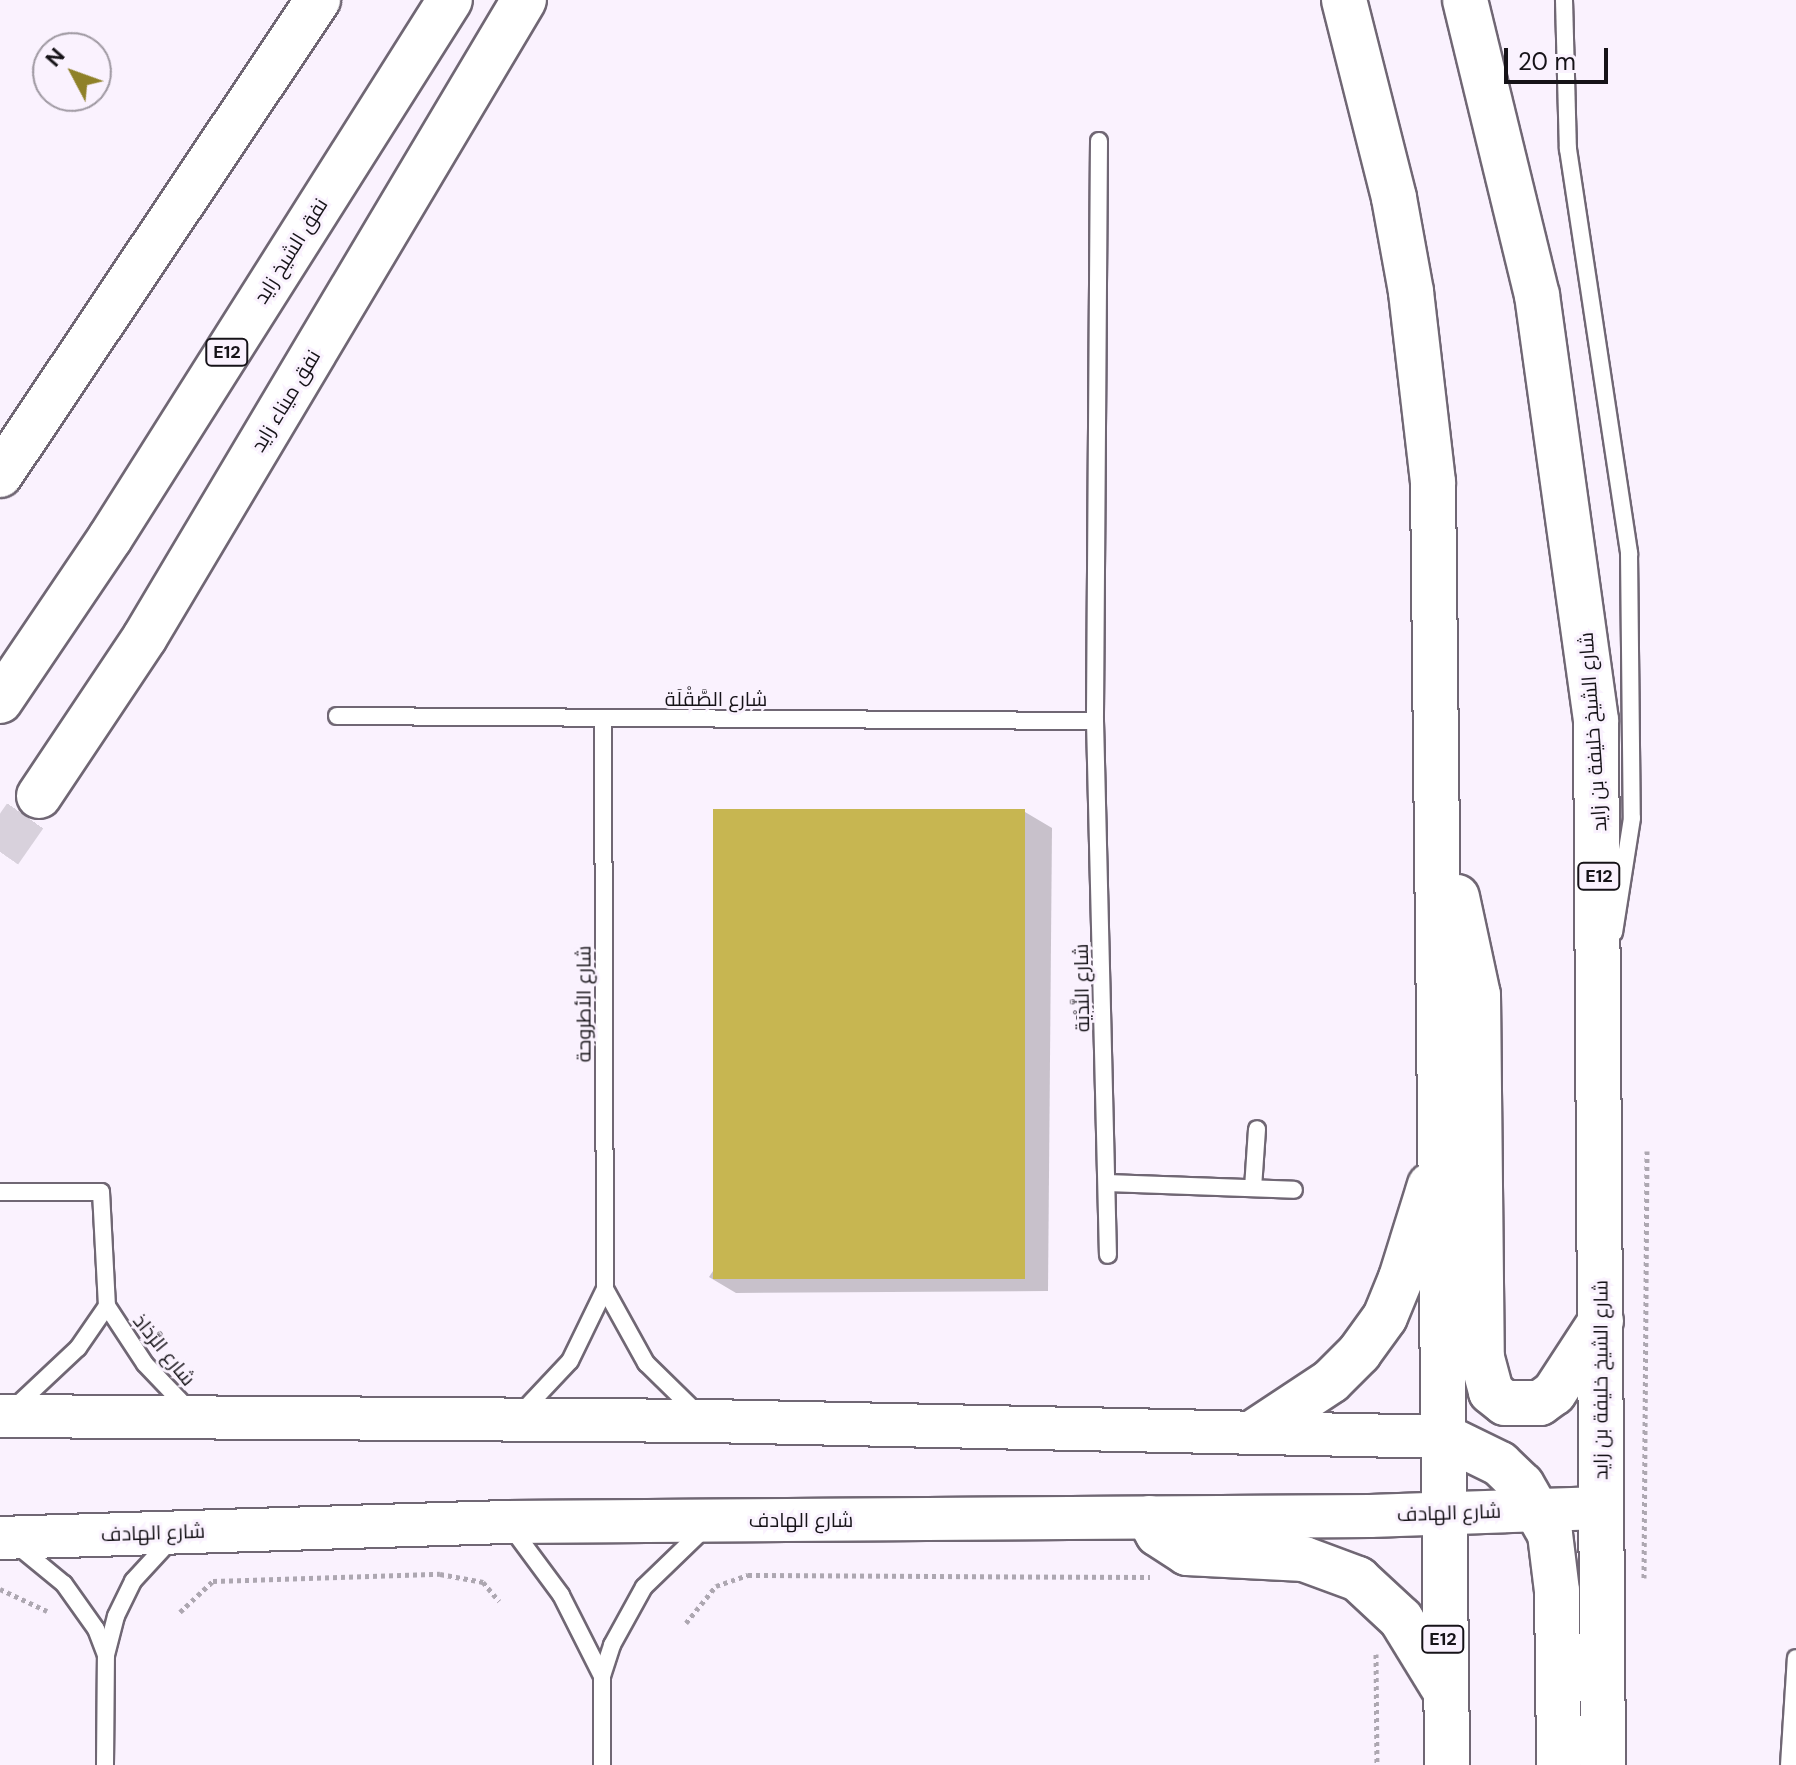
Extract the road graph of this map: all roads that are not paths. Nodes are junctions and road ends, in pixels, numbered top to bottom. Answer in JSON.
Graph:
{"nodes":[{"id":1,"x":318,"y":0,"type":"edge"},
{"id":2,"x":450,"y":0,"type":"edge"},
{"id":3,"x":524,"y":0,"type":"edge"},
{"id":4,"x":1344,"y":0,"type":"edge"},
{"id":5,"x":1465,"y":0,"type":"edge"},
{"id":6,"x":1564,"y":0,"type":"edge"},
{"id":7,"x":1099,"y":141,"type":"dead end"},
{"id":8,"x":0,"y":475,"type":"edge"},
{"id":9,"x":0,"y":701,"type":"edge"},
{"id":10,"x":337,"y":716,"type":"dead end"},
{"id":11,"x":603,"y":719,"type":"junction"},
{"id":12,"x":1095,"y":721,"type":"junction"},
{"id":13,"x":39,"y":796,"type":"tunnel mouth"},
{"id":14,"x":1440,"y":867,"type":"junction"},
{"id":15,"x":1598,"y":980,"type":"junction"},
{"id":16,"x":1257,"y":1129,"type":"dead end"},
{"id":17,"x":1443,"y":1144,"type":"junction"},
{"id":18,"x":1107,"y":1183,"type":"junction"},
{"id":19,"x":1253,"y":1188,"type":"junction"},
{"id":20,"x":1294,"y":1190,"type":"dead end"},
{"id":21,"x":0,"y":1192,"type":"edge"},
{"id":22,"x":1108,"y":1255,"type":"dead end"},
{"id":23,"x":605,"y":1289,"type":"junction"},
{"id":24,"x":107,"y":1306,"type":"junction"},
{"id":25,"x":1601,"y":1321,"type":"junction"},
{"id":26,"x":194,"y":1415,"type":"junction"},
{"id":27,"x":2,"y":1416,"type":"edge"},
{"id":28,"x":514,"y":1419,"type":"junction"},
{"id":29,"x":708,"y":1421,"type":"junction"},
{"id":30,"x":1254,"y":1432,"type":"junction"},
{"id":31,"x":1445,"y":1437,"type":"junction"},
{"id":32,"x":1602,"y":1508,"type":"junction"},
{"id":33,"x":1540,"y":1511,"type":"junction"},
{"id":34,"x":1445,"y":1513,"type":"junction"},
{"id":35,"x":1149,"y":1518,"type":"junction"},
{"id":36,"x":717,"y":1521,"type":"junction"},
{"id":37,"x":507,"y":1522,"type":"junction"},
{"id":38,"x":187,"y":1532,"type":"junction"},
{"id":39,"x":0,"y":1539,"type":"edge"},
{"id":40,"x":106,"y":1655,"type":"junction"},
{"id":41,"x":1796,"y":1658,"type":"edge"},
{"id":42,"x":602,"y":1676,"type":"junction"},
{"id":43,"x":1442,"y":1686,"type":"junction"},
{"id":44,"x":105,"y":1765,"type":"edge"},
{"id":45,"x":602,"y":1765,"type":"edge"},
{"id":46,"x":1447,"y":1765,"type":"edge"},
{"id":47,"x":1559,"y":1765,"type":"edge"},
{"id":48,"x":1603,"y":1765,"type":"edge"},
{"id":49,"x":1789,"y":1765,"type":"edge"}],
"edges":[{"from":1,"to":8,"type":"main road"},
{"from":2,"to":9,"type":"main road","name":"نفق الشيخ زايد","number":"E12"},
{"from":3,"to":13,"type":"main road","name":"نفق ميناء زايد"},
{"from":4,"to":14,"type":"main road","number":"E12"},
{"from":5,"to":15,"type":"main road","name":"شارع الشيخ خليفة بن زايد","number":"E12"},
{"from":6,"to":15,"type":"lane"},
{"from":7,"to":12,"type":"lane","name":"شارع النَّدْيَة"},
{"from":10,"to":11,"type":"lane","name":"شارع الصَّقْلَة"},
{"from":11,"to":12,"type":"lane","name":"شارع الصَّقْلَة"},
{"from":11,"to":23,"type":"lane","name":"شارع الأطروحة"},
{"from":12,"to":18,"type":"lane","name":"شارع النَّدْيَة"},
{"from":14,"to":17,"type":"main road","number":"E12"},
{"from":14,"to":25,"type":"main road"},
{"from":15,"to":25,"type":"main road","name":"شارع الشيخ خليفة بن زايد","number":"E12"},
{"from":16,"to":19,"type":"lane"},
{"from":17,"to":30,"type":"main road"},
{"from":17,"to":31,"type":"main road","number":"E12"},
{"from":18,"to":19,"type":"lane"},
{"from":18,"to":22,"type":"lane","name":"شارع النَّدْيَة"},
{"from":19,"to":20,"type":"lane"},
{"from":21,"to":24,"type":"lane","name":"شارع الرَّذاذ"},
{"from":23,"to":28,"type":"lane","name":"شارع الأطروحة"},
{"from":23,"to":29,"type":"lane","name":"شارع الأطروحة"},
{"from":24,"to":26,"type":"lane","name":"شارع الرَّذاذ"},
{"from":24,"to":27,"type":"lane","name":"شارع الرَّذاذ"},
{"from":25,"to":32,"type":"main road","name":"شارع الشيخ خليفة بن زايد","number":"E12"},
{"from":26,"to":27,"type":"street"},
{"from":26,"to":28,"type":"street"},
{"from":28,"to":29,"type":"street"},
{"from":29,"to":30,"type":"street"},
{"from":30,"to":31,"type":"street"},
{"from":31,"to":33,"type":"main road"},
{"from":31,"to":34,"type":"main road","number":"E12"},
{"from":32,"to":33,"type":"street","name":"شارع الهادف"},
{"from":32,"to":48,"type":"main road","name":"شارع الشيخ خليفة بن زايد","number":"E12"},
{"from":33,"to":34,"type":"street","name":"شارع الهادف"},
{"from":33,"to":47,"type":"main road"},
{"from":34,"to":35,"type":"street","name":"شارع الهادف"},
{"from":34,"to":43,"type":"main road","number":"E12"},
{"from":35,"to":36,"type":"street","name":"شارع الهادف"},
{"from":35,"to":43,"type":"main road"},
{"from":36,"to":37,"type":"street","name":"شارع الهادف"},
{"from":36,"to":42,"type":"lane"},
{"from":37,"to":38,"type":"street","name":"شارع الهادف"},
{"from":37,"to":42,"type":"lane"},
{"from":38,"to":39,"type":"street","name":"شارع الهادف"},
{"from":38,"to":40,"type":"lane"},
{"from":39,"to":40,"type":"lane"},
{"from":40,"to":44,"type":"lane"},
{"from":41,"to":49,"type":"lane"},
{"from":42,"to":45,"type":"lane"},
{"from":43,"to":46,"type":"main road","number":"E12"}]}
